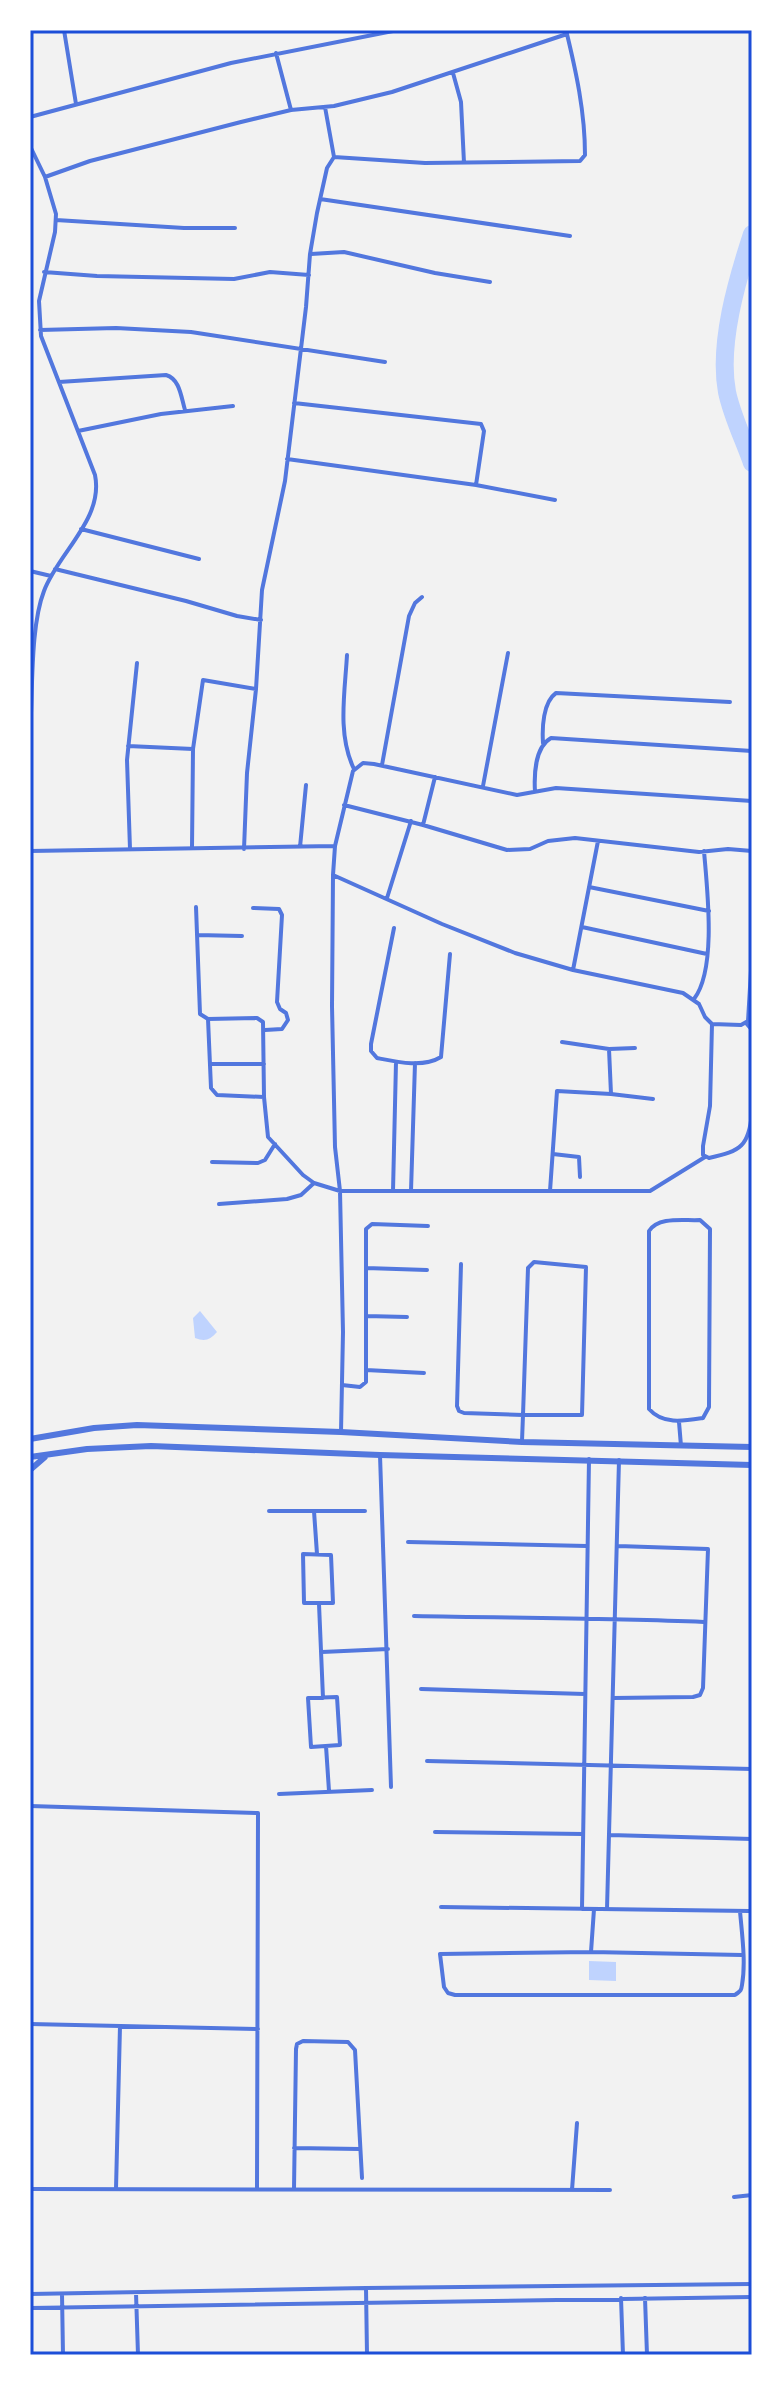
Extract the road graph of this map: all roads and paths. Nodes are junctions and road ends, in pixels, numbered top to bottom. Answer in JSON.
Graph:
{"nodes":[{"id":1,"x":64,"y":30,"type":"edge"},
{"id":2,"x":398,"y":30,"type":"edge"},
{"id":3,"x":566,"y":32,"type":"edge"},
{"id":4,"x":276,"y":53,"type":"junction"},
{"id":5,"x":453,"y":73,"type":"junction"},
{"id":6,"x":76,"y":104,"type":"junction"},
{"id":7,"x":325,"y":107,"type":"junction"},
{"id":8,"x":291,"y":110,"type":"junction"},
{"id":9,"x":30,"y":117,"type":"edge"},
{"id":10,"x":30,"y":146,"type":"edge"},
{"id":11,"x":334,"y":157,"type":"junction"},
{"id":12,"x":464,"y":163,"type":"junction"},
{"id":13,"x":45,"y":177,"type":"junction"},
{"id":14,"x":320,"y":199,"type":"junction"},
{"id":15,"x":56,"y":220,"type":"junction"},
{"id":16,"x":235,"y":228,"type":"dead end"},
{"id":17,"x":570,"y":236,"type":"dead end"},
{"id":18,"x":310,"y":254,"type":"junction"},
{"id":19,"x":44,"y":272,"type":"junction"},
{"id":20,"x":309,"y":275,"type":"junction"},
{"id":21,"x":490,"y":282,"type":"dead end"},
{"id":22,"x":40,"y":330,"type":"junction"},
{"id":23,"x":301,"y":349,"type":"junction"},
{"id":24,"x":385,"y":362,"type":"dead end"},
{"id":25,"x":59,"y":382,"type":"junction"},
{"id":26,"x":294,"y":403,"type":"junction"},
{"id":27,"x":233,"y":406,"type":"dead end"},
{"id":28,"x":185,"y":411,"type":"junction"},
{"id":29,"x":77,"y":432,"type":"junction"},
{"id":30,"x":287,"y":459,"type":"junction"},
{"id":31,"x":476,"y":485,"type":"junction"},
{"id":32,"x":555,"y":500,"type":"dead end"},
{"id":33,"x":81,"y":529,"type":"junction"},
{"id":34,"x":199,"y":559,"type":"dead end"},
{"id":35,"x":55,"y":569,"type":"junction"},
{"id":36,"x":30,"y":571,"type":"edge"},
{"id":37,"x":51,"y":576,"type":"junction"},
{"id":38,"x":422,"y":597,"type":"dead end"},
{"id":39,"x":30,"y":615,"type":"edge"},
{"id":40,"x":38,"y":616,"type":"junction"},
{"id":41,"x":261,"y":620,"type":"junction"},
{"id":42,"x":508,"y":653,"type":"dead end"},
{"id":43,"x":347,"y":655,"type":"dead end"},
{"id":44,"x":32,"y":661,"type":"edge"},
{"id":45,"x":137,"y":663,"type":"dead end"},
{"id":46,"x":256,"y":689,"type":"junction"},
{"id":47,"x":730,"y":702,"type":"dead end"},
{"id":48,"x":31,"y":706,"type":"edge"},
{"id":49,"x":30,"y":733,"type":"edge"},
{"id":50,"x":543,"y":743,"type":"junction"},
{"id":51,"x":128,"y":746,"type":"junction"},
{"id":52,"x":193,"y":749,"type":"junction"},
{"id":53,"x":752,"y":751,"type":"edge"},
{"id":54,"x":382,"y":765,"type":"junction"},
{"id":55,"x":354,"y":769,"type":"junction"},
{"id":56,"x":435,"y":777,"type":"junction"},
{"id":57,"x":306,"y":785,"type":"dead end"},
{"id":58,"x":483,"y":786,"type":"junction"},
{"id":59,"x":535,"y":792,"type":"junction"},
{"id":60,"x":752,"y":801,"type":"edge"},
{"id":61,"x":344,"y":805,"type":"junction"},
{"id":62,"x":411,"y":821,"type":"junction"},
{"id":63,"x":423,"y":825,"type":"junction"},
{"id":64,"x":598,"y":841,"type":"junction"},
{"id":65,"x":335,"y":846,"type":"junction"},
{"id":66,"x":300,"y":847,"type":"junction"},
{"id":67,"x":130,"y":849,"type":"junction"},
{"id":68,"x":192,"y":849,"type":"junction"},
{"id":69,"x":244,"y":849,"type":"junction"},
{"id":70,"x":30,"y":851,"type":"edge"},
{"id":71,"x":704,"y":851,"type":"junction"},
{"id":72,"x":752,"y":851,"type":"edge"},
{"id":73,"x":333,"y":875,"type":"junction"},
{"id":74,"x":589,"y":887,"type":"junction"},
{"id":75,"x":387,"y":898,"type":"junction"},
{"id":76,"x":196,"y":907,"type":"dead end"},
{"id":77,"x":253,"y":908,"type":"dead end"},
{"id":78,"x":709,"y":911,"type":"junction"},
{"id":79,"x":582,"y":927,"type":"junction"},
{"id":80,"x":394,"y":928,"type":"dead end"},
{"id":81,"x":197,"y":935,"type":"junction"},
{"id":82,"x":242,"y":936,"type":"dead end"},
{"id":83,"x":450,"y":954,"type":"dead end"},
{"id":84,"x":707,"y":954,"type":"junction"},
{"id":85,"x":752,"y":954,"type":"edge"},
{"id":86,"x":573,"y":970,"type":"junction"},
{"id":87,"x":694,"y":999,"type":"junction"},
{"id":88,"x":208,"y":1019,"type":"junction"},
{"id":89,"x":746,"y":1023,"type":"junction"},
{"id":90,"x":712,"y":1024,"type":"junction"},
{"id":91,"x":265,"y":1030,"type":"junction"},
{"id":92,"x":752,"y":1030,"type":"edge"},
{"id":93,"x":562,"y":1042,"type":"dead end"},
{"id":94,"x":635,"y":1048,"type":"dead end"},
{"id":95,"x":609,"y":1049,"type":"junction"},
{"id":96,"x":396,"y":1062,"type":"junction"},
{"id":97,"x":415,"y":1063,"type":"junction"},
{"id":98,"x":210,"y":1064,"type":"junction"},
{"id":99,"x":264,"y":1064,"type":"junction"},
{"id":100,"x":611,"y":1094,"type":"junction"},
{"id":101,"x":264,"y":1097,"type":"junction"},
{"id":102,"x":653,"y":1099,"type":"dead end"},
{"id":103,"x":752,"y":1113,"type":"edge"},
{"id":104,"x":275,"y":1144,"type":"junction"},
{"id":105,"x":553,"y":1154,"type":"junction"},
{"id":106,"x":705,"y":1157,"type":"junction"},
{"id":107,"x":212,"y":1162,"type":"dead end"},
{"id":108,"x":580,"y":1177,"type":"dead end"},
{"id":109,"x":314,"y":1183,"type":"junction"},
{"id":110,"x":340,"y":1191,"type":"junction"},
{"id":111,"x":393,"y":1191,"type":"junction"},
{"id":112,"x":411,"y":1191,"type":"junction"},
{"id":113,"x":550,"y":1191,"type":"junction"},
{"id":114,"x":219,"y":1204,"type":"dead end"},
{"id":115,"x":428,"y":1226,"type":"dead end"},
{"id":116,"x":461,"y":1264,"type":"dead end"},
{"id":117,"x":366,"y":1268,"type":"junction"},
{"id":118,"x":427,"y":1270,"type":"dead end"},
{"id":119,"x":366,"y":1316,"type":"junction"},
{"id":120,"x":407,"y":1317,"type":"dead end"},
{"id":121,"x":366,"y":1370,"type":"junction"},
{"id":122,"x":424,"y":1373,"type":"dead end"},
{"id":123,"x":342,"y":1385,"type":"junction"},
{"id":124,"x":523,"y":1415,"type":"junction"},
{"id":125,"x":679,"y":1422,"type":"junction"},
{"id":126,"x":341,"y":1432,"type":"junction"},
{"id":127,"x":30,"y":1439,"type":"edge"},
{"id":128,"x":522,"y":1442,"type":"junction"},
{"id":129,"x":681,"y":1446,"type":"junction"},
{"id":130,"x":752,"y":1447,"type":"edge"},
{"id":131,"x":47,"y":1455,"type":"junction"},
{"id":132,"x":380,"y":1455,"type":"junction"},
{"id":133,"x":30,"y":1457,"type":"edge"},
{"id":134,"x":589,"y":1459,"type":"junction"},
{"id":135,"x":619,"y":1460,"type":"junction"},
{"id":136,"x":752,"y":1465,"type":"edge"},
{"id":137,"x":30,"y":1470,"type":"edge"},
{"id":138,"x":269,"y":1511,"type":"dead end"},
{"id":139,"x":314,"y":1511,"type":"junction"},
{"id":140,"x":365,"y":1511,"type":"dead end"},
{"id":141,"x":408,"y":1542,"type":"dead end"},
{"id":142,"x":587,"y":1546,"type":"junction"},
{"id":143,"x":618,"y":1546,"type":"junction"},
{"id":144,"x":317,"y":1554,"type":"junction"},
{"id":145,"x":319,"y":1604,"type":"junction"},
{"id":146,"x":414,"y":1616,"type":"dead end"},
{"id":147,"x":616,"y":1619,"type":"junction"},
{"id":148,"x":586,"y":1620,"type":"junction"},
{"id":149,"x":704,"y":1622,"type":"junction"},
{"id":150,"x":388,"y":1649,"type":"junction"},
{"id":151,"x":321,"y":1652,"type":"junction"},
{"id":152,"x":421,"y":1689,"type":"dead end"},
{"id":153,"x":585,"y":1694,"type":"junction"},
{"id":154,"x":323,"y":1698,"type":"junction"},
{"id":155,"x":613,"y":1698,"type":"junction"},
{"id":156,"x":326,"y":1746,"type":"junction"},
{"id":157,"x":427,"y":1761,"type":"dead end"},
{"id":158,"x":584,"y":1764,"type":"junction"},
{"id":159,"x":612,"y":1764,"type":"junction"},
{"id":160,"x":752,"y":1769,"type":"edge"},
{"id":161,"x":391,"y":1787,"type":"dead end"},
{"id":162,"x":372,"y":1790,"type":"dead end"},
{"id":163,"x":329,"y":1791,"type":"junction"},
{"id":164,"x":279,"y":1794,"type":"dead end"},
{"id":165,"x":30,"y":1806,"type":"edge"},
{"id":166,"x":435,"y":1832,"type":"dead end"},
{"id":167,"x":583,"y":1834,"type":"junction"},
{"id":168,"x":610,"y":1835,"type":"junction"},
{"id":169,"x":752,"y":1839,"type":"edge"},
{"id":170,"x":441,"y":1907,"type":"dead end"},
{"id":171,"x":582,"y":1909,"type":"junction"},
{"id":172,"x":594,"y":1909,"type":"junction"},
{"id":173,"x":607,"y":1909,"type":"junction"},
{"id":174,"x":740,"y":1911,"type":"junction"},
{"id":175,"x":749,"y":1911,"type":"dead end"},
{"id":176,"x":591,"y":1952,"type":"junction"},
{"id":177,"x":742,"y":1955,"type":"junction"},
{"id":178,"x":30,"y":2024,"type":"edge"},
{"id":179,"x":120,"y":2026,"type":"junction"},
{"id":180,"x":258,"y":2029,"type":"junction"},
{"id":181,"x":577,"y":2123,"type":"dead end"},
{"id":182,"x":294,"y":2148,"type":"junction"},
{"id":183,"x":360,"y":2149,"type":"junction"},
{"id":184,"x":362,"y":2178,"type":"dead end"},
{"id":185,"x":30,"y":2189,"type":"edge"},
{"id":186,"x":116,"y":2189,"type":"junction"},
{"id":187,"x":257,"y":2189,"type":"junction"},
{"id":188,"x":294,"y":2189,"type":"junction"},
{"id":189,"x":572,"y":2190,"type":"junction"},
{"id":190,"x":610,"y":2190,"type":"dead end"},
{"id":191,"x":752,"y":2195,"type":"edge"},
{"id":192,"x":734,"y":2197,"type":"dead end"},
{"id":193,"x":752,"y":2284,"type":"edge"},
{"id":194,"x":366,"y":2288,"type":"junction"},
{"id":195,"x":136,"y":2293,"type":"junction"},
{"id":196,"x":30,"y":2294,"type":"edge"},
{"id":197,"x":62,"y":2294,"type":"junction"},
{"id":198,"x":752,"y":2297,"type":"edge"},
{"id":199,"x":621,"y":2298,"type":"junction"},
{"id":200,"x":645,"y":2298,"type":"junction"},
{"id":201,"x":366,"y":2301,"type":"junction"},
{"id":202,"x":137,"y":2306,"type":"junction"},
{"id":203,"x":63,"y":2307,"type":"junction"},
{"id":204,"x":30,"y":2308,"type":"edge"},
{"id":205,"x":63,"y":2355,"type":"edge"},
{"id":206,"x":138,"y":2355,"type":"edge"},
{"id":207,"x":367,"y":2355,"type":"edge"},
{"id":208,"x":623,"y":2355,"type":"edge"},
{"id":209,"x":647,"y":2355,"type":"edge"}],
"edges":[{"from":1,"to":6,"type":"street"},
{"from":2,"to":4,"type":"street"},
{"from":3,"to":5,"type":"street"},
{"from":3,"to":12,"type":"street"},
{"from":4,"to":6,"type":"street"},
{"from":4,"to":8,"type":"street"},
{"from":5,"to":7,"type":"street"},
{"from":5,"to":12,"type":"street"},
{"from":6,"to":9,"type":"street"},
{"from":7,"to":8,"type":"street"},
{"from":7,"to":11,"type":"street"},
{"from":8,"to":13,"type":"street"},
{"from":10,"to":13,"type":"street"},
{"from":11,"to":12,"type":"street"},
{"from":11,"to":14,"type":"street"},
{"from":13,"to":15,"type":"street"},
{"from":14,"to":17,"type":"street"},
{"from":14,"to":18,"type":"street"},
{"from":15,"to":16,"type":"street"},
{"from":15,"to":19,"type":"street"},
{"from":18,"to":20,"type":"street"},
{"from":18,"to":21,"type":"street"},
{"from":19,"to":20,"type":"street"},
{"from":19,"to":22,"type":"street"},
{"from":20,"to":23,"type":"street"},
{"from":22,"to":23,"type":"street"},
{"from":22,"to":25,"type":"street"},
{"from":23,"to":24,"type":"street"},
{"from":23,"to":26,"type":"street"},
{"from":25,"to":28,"type":"street"},
{"from":25,"to":29,"type":"street"},
{"from":26,"to":30,"type":"street"},
{"from":26,"to":31,"type":"street"},
{"from":27,"to":28,"type":"street"},
{"from":28,"to":29,"type":"street"},
{"from":29,"to":33,"type":"street"},
{"from":30,"to":31,"type":"street"},
{"from":30,"to":41,"type":"street"},
{"from":31,"to":32,"type":"street"},
{"from":33,"to":34,"type":"street"},
{"from":33,"to":35,"type":"street"},
{"from":35,"to":37,"type":"street"},
{"from":35,"to":41,"type":"street"},
{"from":36,"to":37,"type":"street"},
{"from":37,"to":40,"type":"street"},
{"from":38,"to":54,"type":"street"},
{"from":39,"to":40,"type":"street"},
{"from":40,"to":44,"type":"street"},
{"from":41,"to":46,"type":"street"},
{"from":42,"to":58,"type":"street"},
{"from":43,"to":55,"type":"street"},
{"from":44,"to":48,"type":"street"},
{"from":45,"to":51,"type":"street"},
{"from":46,"to":52,"type":"street"},
{"from":46,"to":69,"type":"street"},
{"from":47,"to":50,"type":"street"},
{"from":48,"to":49,"type":"street"},
{"from":50,"to":53,"type":"street"},
{"from":50,"to":59,"type":"street"},
{"from":51,"to":52,"type":"street"},
{"from":51,"to":67,"type":"street"},
{"from":52,"to":68,"type":"street"},
{"from":54,"to":55,"type":"street"},
{"from":54,"to":56,"type":"street"},
{"from":55,"to":61,"type":"street"},
{"from":56,"to":58,"type":"street"},
{"from":56,"to":63,"type":"street"},
{"from":57,"to":66,"type":"street"},
{"from":58,"to":59,"type":"street"},
{"from":59,"to":60,"type":"street"},
{"from":61,"to":62,"type":"street"},
{"from":61,"to":65,"type":"street"},
{"from":62,"to":63,"type":"street"},
{"from":62,"to":75,"type":"street"},
{"from":63,"to":64,"type":"street"},
{"from":64,"to":71,"type":"street"},
{"from":64,"to":74,"type":"street"},
{"from":65,"to":66,"type":"street"},
{"from":65,"to":73,"type":"street"},
{"from":66,"to":69,"type":"street"},
{"from":67,"to":68,"type":"street"},
{"from":67,"to":70,"type":"street"},
{"from":68,"to":69,"type":"street"},
{"from":71,"to":72,"type":"street"},
{"from":71,"to":78,"type":"street"},
{"from":73,"to":75,"type":"street"},
{"from":73,"to":110,"type":"street"},
{"from":74,"to":78,"type":"street"},
{"from":74,"to":79,"type":"street"},
{"from":75,"to":86,"type":"street"},
{"from":76,"to":81,"type":"street"},
{"from":77,"to":91,"type":"street"},
{"from":78,"to":84,"type":"street"},
{"from":79,"to":84,"type":"street"},
{"from":79,"to":86,"type":"street"},
{"from":80,"to":96,"type":"street"},
{"from":81,"to":82,"type":"street"},
{"from":81,"to":88,"type":"street"},
{"from":83,"to":97,"type":"street"},
{"from":84,"to":87,"type":"street"},
{"from":85,"to":89,"type":"street"},
{"from":86,"to":87,"type":"street"},
{"from":87,"to":90,"type":"street"},
{"from":88,"to":91,"type":"street"},
{"from":88,"to":98,"type":"street"},
{"from":89,"to":90,"type":"street"},
{"from":89,"to":92,"type":"street"},
{"from":90,"to":106,"type":"street"},
{"from":91,"to":99,"type":"street"},
{"from":93,"to":95,"type":"street"},
{"from":94,"to":95,"type":"street"},
{"from":95,"to":100,"type":"street"},
{"from":96,"to":97,"type":"street"},
{"from":96,"to":111,"type":"street"},
{"from":97,"to":112,"type":"street"},
{"from":98,"to":99,"type":"street"},
{"from":98,"to":101,"type":"street"},
{"from":99,"to":101,"type":"street"},
{"from":100,"to":102,"type":"street"},
{"from":100,"to":105,"type":"street"},
{"from":101,"to":104,"type":"street"},
{"from":103,"to":106,"type":"street"},
{"from":104,"to":107,"type":"street"},
{"from":104,"to":109,"type":"street"},
{"from":105,"to":108,"type":"street"},
{"from":105,"to":113,"type":"street"},
{"from":106,"to":113,"type":"street"},
{"from":109,"to":110,"type":"street"},
{"from":109,"to":114,"type":"street"},
{"from":110,"to":111,"type":"street"},
{"from":110,"to":123,"type":"street"},
{"from":111,"to":112,"type":"street"},
{"from":112,"to":113,"type":"street"},
{"from":115,"to":117,"type":"street"},
{"from":116,"to":124,"type":"street"},
{"from":117,"to":118,"type":"street"},
{"from":117,"to":119,"type":"street"},
{"from":119,"to":120,"type":"street"},
{"from":119,"to":121,"type":"street"},
{"from":121,"to":122,"type":"street"},
{"from":121,"to":123,"type":"street"},
{"from":123,"to":126,"type":"street"},
{"from":124,"to":124,"type":"street"},
{"from":124,"to":128,"type":"street"},
{"from":125,"to":125,"type":"street"},
{"from":125,"to":129,"type":"street"},
{"from":126,"to":127,"type":"street"},
{"from":126,"to":128,"type":"street"},
{"from":128,"to":129,"type":"street"},
{"from":129,"to":130,"type":"street"},
{"from":131,"to":132,"type":"street"},
{"from":131,"to":133,"type":"street"},
{"from":131,"to":137,"type":"street"},
{"from":132,"to":134,"type":"street"},
{"from":132,"to":150,"type":"street"},
{"from":134,"to":135,"type":"street"},
{"from":134,"to":142,"type":"street"},
{"from":135,"to":136,"type":"street"},
{"from":135,"to":143,"type":"street"},
{"from":138,"to":139,"type":"street"},
{"from":139,"to":140,"type":"street"},
{"from":139,"to":144,"type":"street"},
{"from":141,"to":142,"type":"street"},
{"from":142,"to":148,"type":"street"},
{"from":143,"to":147,"type":"street"},
{"from":143,"to":149,"type":"street"},
{"from":144,"to":145,"type":"street"},
{"from":144,"to":145,"type":"street"},
{"from":145,"to":151,"type":"street"},
{"from":146,"to":148,"type":"street"},
{"from":147,"to":148,"type":"street"},
{"from":147,"to":149,"type":"street"},
{"from":147,"to":155,"type":"street"},
{"from":148,"to":153,"type":"street"},
{"from":149,"to":155,"type":"street"},
{"from":150,"to":151,"type":"street"},
{"from":150,"to":161,"type":"street"},
{"from":151,"to":154,"type":"street"},
{"from":152,"to":153,"type":"street"},
{"from":153,"to":158,"type":"street"},
{"from":154,"to":156,"type":"street"},
{"from":154,"to":156,"type":"street"},
{"from":155,"to":159,"type":"street"},
{"from":156,"to":163,"type":"street"},
{"from":157,"to":158,"type":"street"},
{"from":158,"to":159,"type":"street"},
{"from":158,"to":167,"type":"street"},
{"from":159,"to":160,"type":"street"},
{"from":159,"to":168,"type":"street"},
{"from":162,"to":163,"type":"street"},
{"from":163,"to":164,"type":"street"},
{"from":165,"to":180,"type":"street"},
{"from":166,"to":167,"type":"street"},
{"from":167,"to":171,"type":"street"},
{"from":168,"to":169,"type":"street"},
{"from":168,"to":173,"type":"street"},
{"from":170,"to":171,"type":"street"},
{"from":171,"to":172,"type":"street"},
{"from":172,"to":173,"type":"street"},
{"from":172,"to":176,"type":"street"},
{"from":173,"to":174,"type":"street"},
{"from":174,"to":175,"type":"street"},
{"from":174,"to":177,"type":"street"},
{"from":176,"to":177,"type":"street"},
{"from":176,"to":177,"type":"street"},
{"from":178,"to":179,"type":"street"},
{"from":179,"to":180,"type":"street"},
{"from":179,"to":186,"type":"street"},
{"from":180,"to":187,"type":"street"},
{"from":181,"to":189,"type":"street"},
{"from":182,"to":183,"type":"street"},
{"from":182,"to":183,"type":"street"},
{"from":182,"to":188,"type":"street"},
{"from":183,"to":184,"type":"street"},
{"from":185,"to":186,"type":"street"},
{"from":186,"to":187,"type":"street"},
{"from":187,"to":188,"type":"street"},
{"from":188,"to":189,"type":"street"},
{"from":189,"to":190,"type":"street"},
{"from":191,"to":192,"type":"street"},
{"from":193,"to":194,"type":"street"},
{"from":194,"to":195,"type":"street"},
{"from":194,"to":201,"type":"street"},
{"from":195,"to":197,"type":"street"},
{"from":195,"to":202,"type":"street"},
{"from":196,"to":197,"type":"street"},
{"from":197,"to":203,"type":"street"},
{"from":198,"to":200,"type":"street"},
{"from":199,"to":200,"type":"street"},
{"from":199,"to":201,"type":"street"},
{"from":199,"to":208,"type":"street"},
{"from":200,"to":209,"type":"street"},
{"from":201,"to":202,"type":"street"},
{"from":201,"to":207,"type":"street"},
{"from":202,"to":203,"type":"street"},
{"from":202,"to":206,"type":"street"},
{"from":203,"to":204,"type":"street"},
{"from":203,"to":205,"type":"street"}]}
